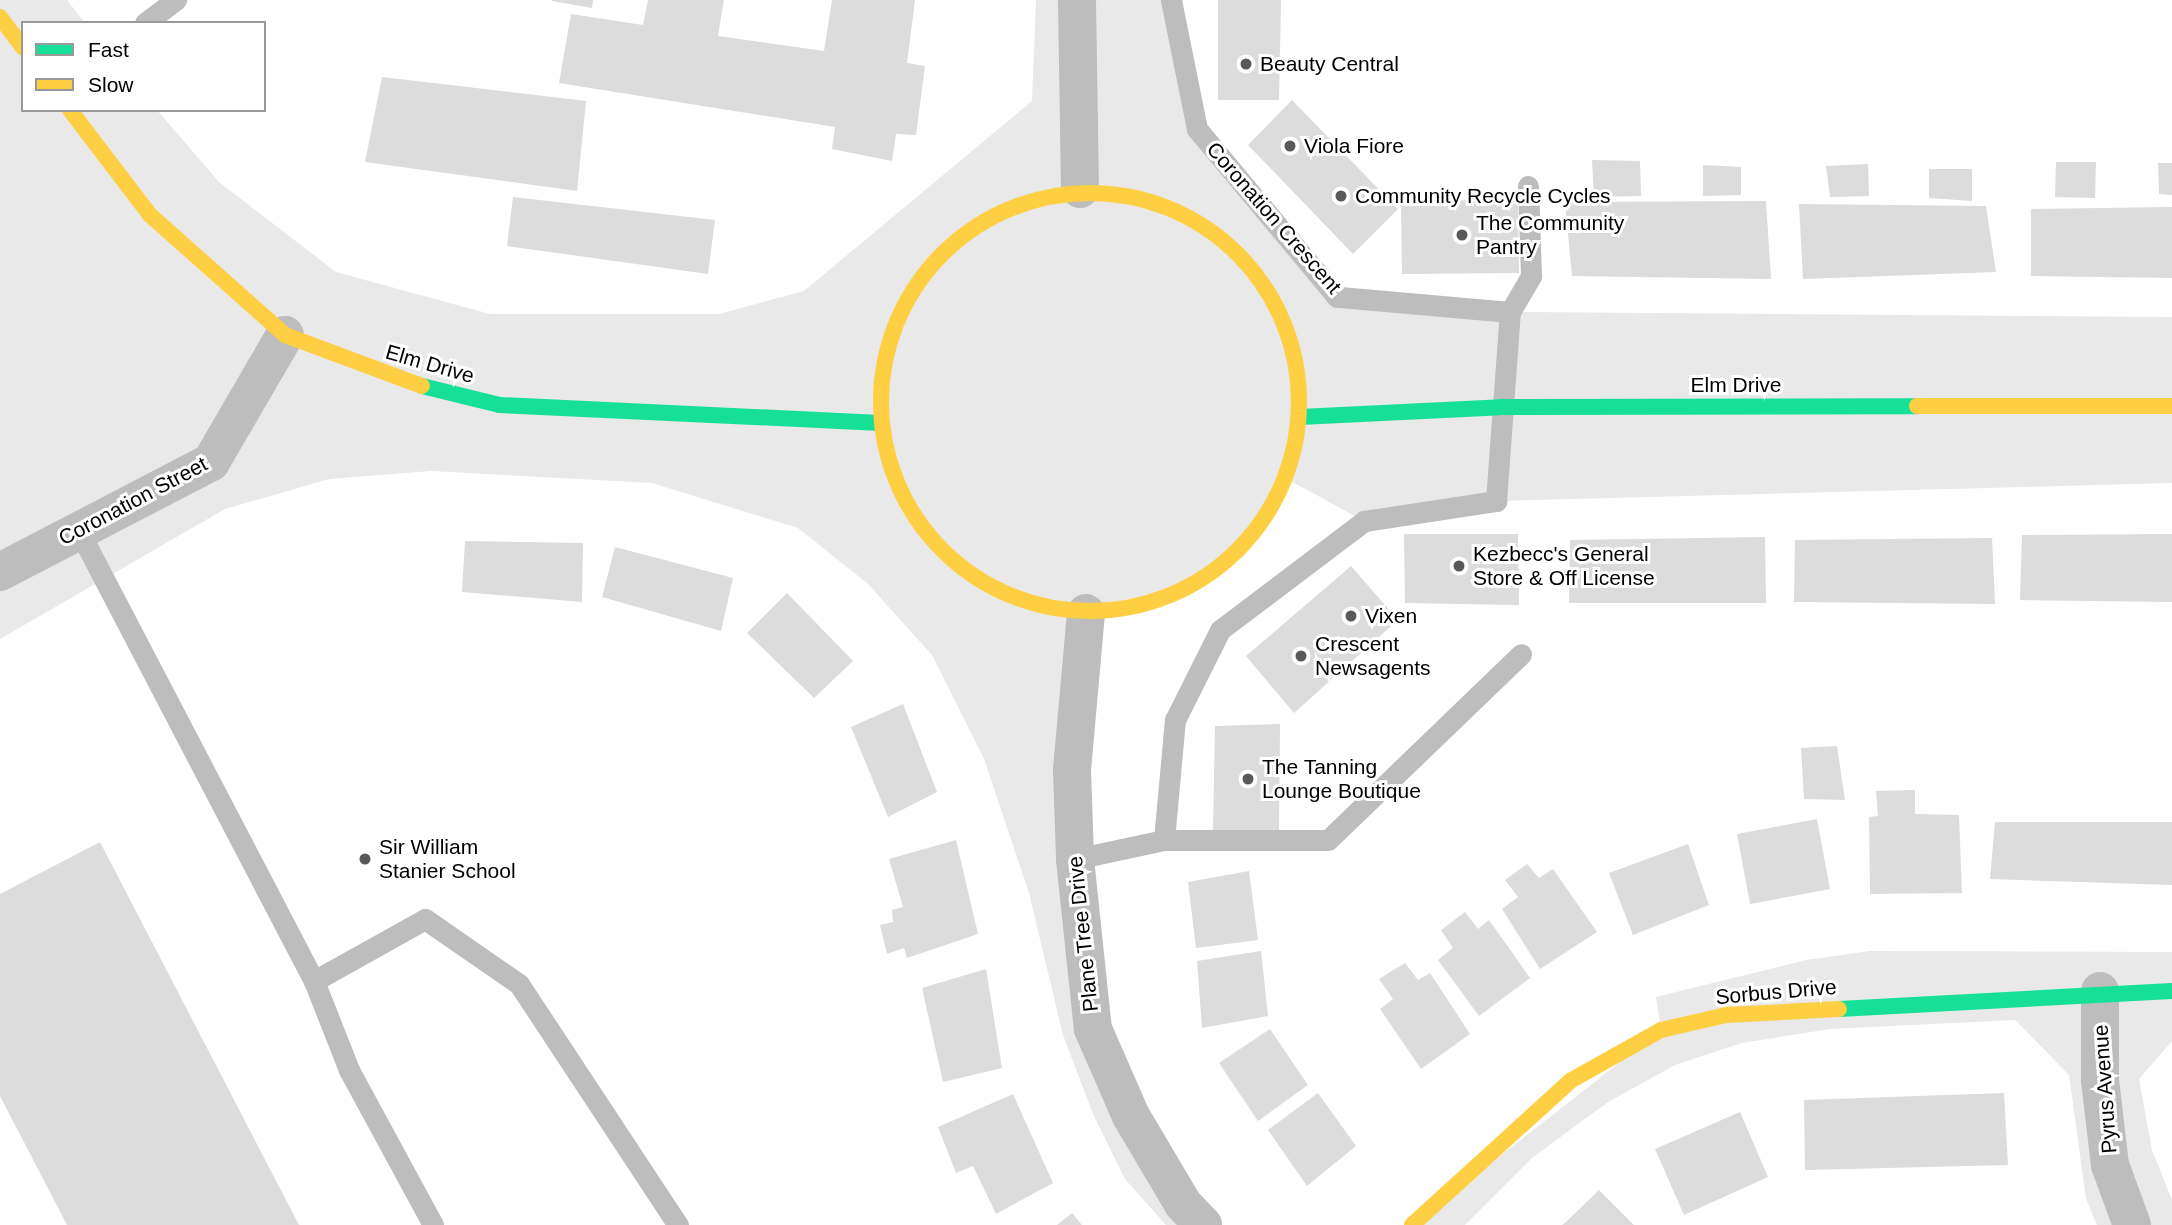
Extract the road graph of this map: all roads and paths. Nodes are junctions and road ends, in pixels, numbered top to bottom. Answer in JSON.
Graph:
{"nodes":[{"id":1,"x":176,"y":0,"type":"edge"},
{"id":2,"x":1077,"y":0,"type":"edge"},
{"id":3,"x":1171,"y":0,"type":"edge"},
{"id":4,"x":0,"y":18,"type":"edge"},
{"id":5,"x":148,"y":21,"type":"edge"},
{"id":6,"x":21,"y":45,"type":"edge"},
{"id":7,"x":72,"y":112,"type":"edge"},
{"id":8,"x":1528,"y":186,"type":"dead end"},
{"id":9,"x":1080,"y":189,"type":"junction"},
{"id":10,"x":1510,"y":312,"type":"junction"},
{"id":11,"x":285,"y":335,"type":"junction"},
{"id":12,"x":2172,"y":405,"type":"edge"},
{"id":13,"x":1501,"y":407,"type":"junction"},
{"id":14,"x":1300,"y":416,"type":"junction"},
{"id":15,"x":881,"y":422,"type":"junction"},
{"id":16,"x":79,"y":531,"type":"junction"},
{"id":17,"x":0,"y":572,"type":"edge"},
{"id":18,"x":1086,"y":613,"type":"junction"},
{"id":19,"x":1521,"y":654,"type":"dead end"},
{"id":20,"x":1164,"y":840,"type":"junction"},
{"id":21,"x":1074,"y":859,"type":"junction"},
{"id":22,"x":314,"y":981,"type":"junction"},
{"id":23,"x":2100,"y":991,"type":"junction"},
{"id":24,"x":2172,"y":991,"type":"edge"},
{"id":25,"x":674,"y":1223,"type":"edge"},
{"id":26,"x":433,"y":1225,"type":"edge"},
{"id":27,"x":1203,"y":1225,"type":"edge"},
{"id":28,"x":1412,"y":1225,"type":"edge"},
{"id":29,"x":2132,"y":1225,"type":"edge"}],
"edges":[{"from":1,"to":5,"type":"lane"},
{"from":2,"to":9,"type":"street"},
{"from":3,"to":10,"type":"lane","name":"Coronation Crescent"},
{"from":4,"to":6,"type":"street"},
{"from":7,"to":11,"type":"street","name":"Elm Drive"},
{"from":8,"to":10,"type":"lane"},
{"from":9,"to":14,"type":"street"},
{"from":9,"to":15,"type":"street"},
{"from":10,"to":13,"type":"lane"},
{"from":11,"to":15,"type":"street","name":"Elm Drive"},
{"from":11,"to":16,"type":"street","name":"Coronation Street"},
{"from":12,"to":13,"type":"street","name":"Elm Drive"},
{"from":13,"to":14,"type":"street","name":"Elm Drive"},
{"from":13,"to":20,"type":"lane"},
{"from":14,"to":18,"type":"street"},
{"from":15,"to":18,"type":"street"},
{"from":16,"to":17,"type":"street","name":"Coronation Street"},
{"from":16,"to":22,"type":"lane"},
{"from":18,"to":21,"type":"street","name":"Plane Tree Drive"},
{"from":19,"to":20,"type":"lane"},
{"from":20,"to":21,"type":"lane"},
{"from":21,"to":27,"type":"street","name":"Plane Tree Drive"},
{"from":22,"to":25,"type":"lane"},
{"from":22,"to":26,"type":"lane"},
{"from":23,"to":24,"type":"street","name":"Sorbus Drive"},
{"from":23,"to":28,"type":"street","name":"Sorbus Drive"},
{"from":23,"to":29,"type":"street","name":"Pyrus Avenue"}]}
